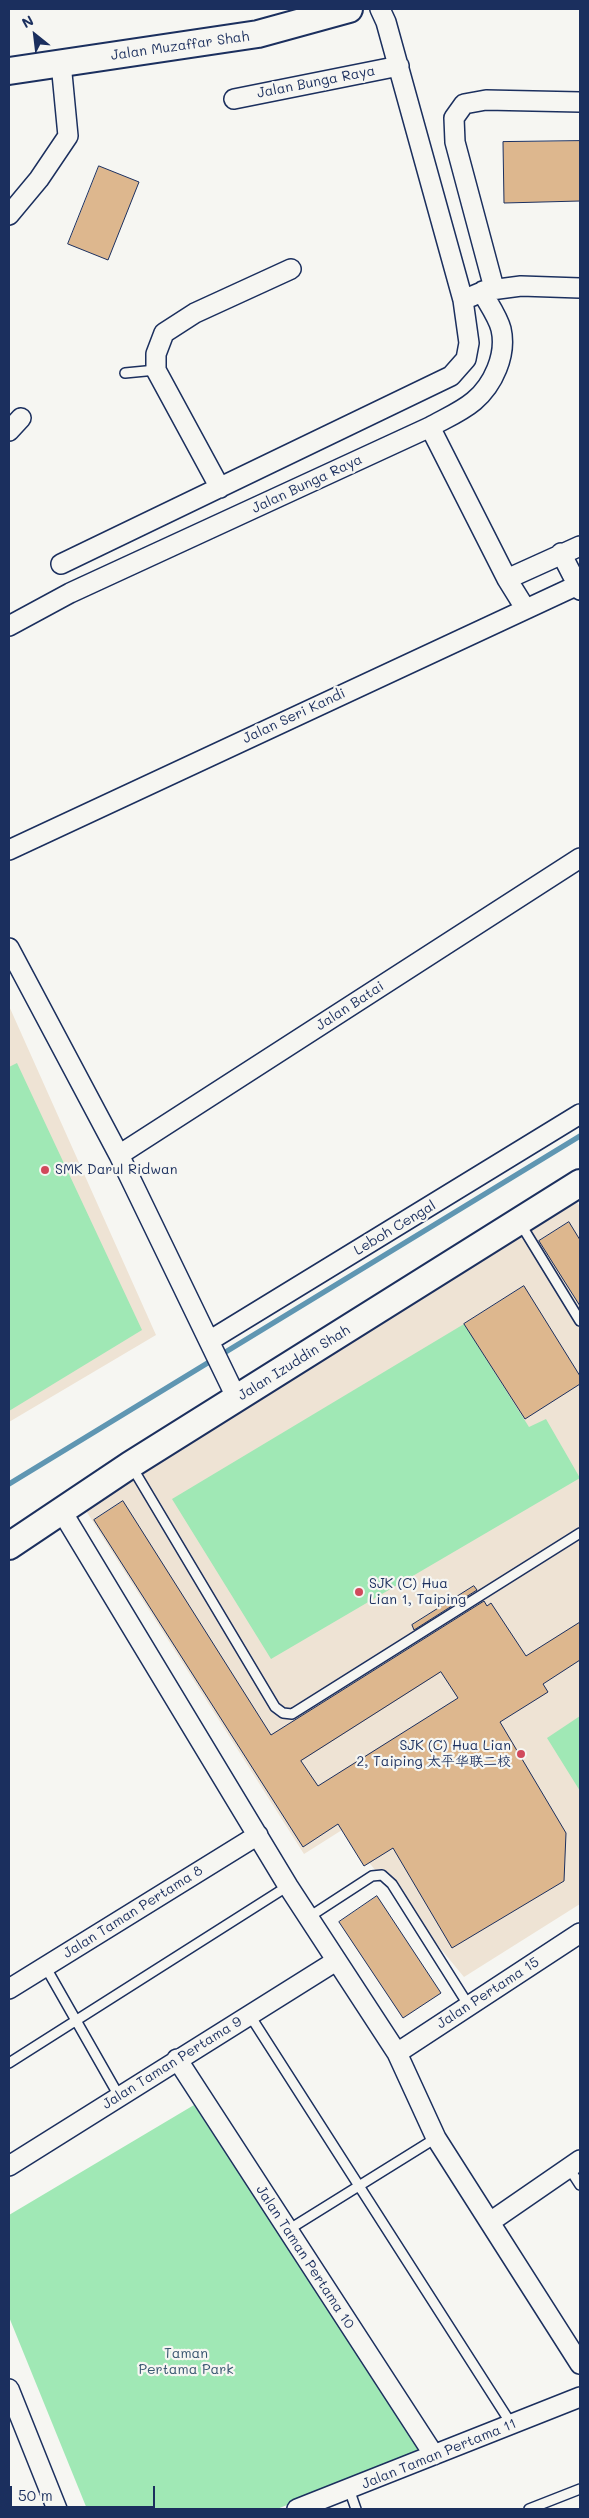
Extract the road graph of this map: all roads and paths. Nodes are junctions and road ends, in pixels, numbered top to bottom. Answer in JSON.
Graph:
{"nodes":[{"id":1,"x":349,"y":9,"type":"edge"},
{"id":2,"x":380,"y":9,"type":"edge"},
{"id":3,"x":61,"y":63,"type":"junction"},
{"id":4,"x":399,"y":66,"type":"junction"},
{"id":5,"x":9,"y":71,"type":"edge"},
{"id":6,"x":234,"y":99,"type":"dead end"},
{"id":7,"x":580,"y":102,"type":"edge"},
{"id":8,"x":9,"y":215,"type":"edge"},
{"id":9,"x":291,"y":269,"type":"dead end"},
{"id":10,"x":580,"y":288,"type":"edge"},
{"id":11,"x":488,"y":290,"type":"junction"},
{"id":12,"x":463,"y":300,"type":"junction"},
{"id":13,"x":156,"y":370,"type":"junction"},
{"id":14,"x":125,"y":373,"type":"dead end"},
{"id":15,"x":430,"y":427,"type":"junction"},
{"id":16,"x":220,"y":488,"type":"junction"},
{"id":17,"x":580,"y":546,"type":"edge"},
{"id":18,"x":561,"y":553,"type":"junction"},
{"id":19,"x":62,"y":564,"type":"dead end"},
{"id":20,"x":507,"y":579,"type":"junction"},
{"id":21,"x":579,"y":586,"type":"edge"},
{"id":22,"x":524,"y":608,"type":"junction"},
{"id":23,"x":9,"y":626,"type":"edge"},
{"id":24,"x":9,"y":850,"type":"edge"},
{"id":25,"x":580,"y":858,"type":"edge"},
{"id":26,"x":9,"y":948,"type":"edge"},
{"id":27,"x":580,"y":1114,"type":"edge"},
{"id":28,"x":119,"y":1154,"type":"junction"},
{"id":29,"x":580,"y":1183,"type":"edge"},
{"id":30,"x":519,"y":1222,"type":"junction"},
{"id":31,"x":580,"y":1321,"type":"edge"},
{"id":32,"x":211,"y":1345,"type":"junction"},
{"id":33,"x":238,"y":1399,"type":"junction"},
{"id":34,"x":130,"y":1465,"type":"junction"},
{"id":35,"x":61,"y":1510,"type":"junction"},
{"id":36,"x":580,"y":1533,"type":"edge"},
{"id":37,"x":9,"y":1546,"type":"edge"},
{"id":38,"x":258,"y":1835,"type":"junction"},
{"id":39,"x":288,"y":1886,"type":"junction"},
{"id":40,"x":309,"y":1917,"type":"junction"},
{"id":41,"x":580,"y":1933,"type":"edge"},
{"id":42,"x":336,"y":1961,"type":"junction"},
{"id":43,"x":44,"y":1966,"type":"junction"},
{"id":44,"x":9,"y":1989,"type":"edge"},
{"id":45,"x":469,"y":2006,"type":"junction"},
{"id":46,"x":249,"y":2014,"type":"junction"},
{"id":47,"x":76,"y":2021,"type":"junction"},
{"id":48,"x":396,"y":2053,"type":"junction"},
{"id":49,"x":177,"y":2059,"type":"junction"},
{"id":50,"x":9,"y":2063,"type":"edge"},
{"id":51,"x":119,"y":2096,"type":"junction"},
{"id":52,"x":436,"y":2138,"type":"junction"},
{"id":53,"x":575,"y":2164,"type":"edge"},
{"id":54,"x":9,"y":2166,"type":"edge"},
{"id":55,"x":360,"y":2185,"type":"junction"},
{"id":56,"x":580,"y":2185,"type":"edge"},
{"id":57,"x":490,"y":2222,"type":"junction"},
{"id":58,"x":288,"y":2230,"type":"junction"},
{"id":59,"x":580,"y":2364,"type":"edge"},
{"id":60,"x":9,"y":2389,"type":"edge"},
{"id":61,"x":580,"y":2396,"type":"edge"},
{"id":62,"x":512,"y":2425,"type":"junction"},
{"id":63,"x":434,"y":2455,"type":"junction"},
{"id":64,"x":349,"y":2489,"type":"junction"},
{"id":65,"x":580,"y":2490,"type":"edge"},
{"id":66,"x":57,"y":2509,"type":"edge"},
{"id":67,"x":297,"y":2509,"type":"edge"},
{"id":68,"x":356,"y":2509,"type":"edge"},
{"id":69,"x":530,"y":2509,"type":"edge"}],
"edges":[{"from":1,"to":3,"type":"main road","name":"Jalan Muzaffar Shah"},
{"from":2,"to":4,"type":"street"},
{"from":3,"to":5,"type":"main road","name":"Jalan Muzaffar Shah"},
{"from":3,"to":8,"type":"street"},
{"from":4,"to":6,"type":"street","name":"Jalan Bunga Raya"},
{"from":4,"to":12,"type":"street"},
{"from":7,"to":11,"type":"street","name":"Jalan Bunga Raya"},
{"from":9,"to":13,"type":"street"},
{"from":10,"to":11,"type":"street"},
{"from":11,"to":12,"type":"street"},
{"from":11,"to":15,"type":"street","name":"Jalan Bunga Raya"},
{"from":12,"to":16,"type":"street"},
{"from":13,"to":14,"type":"lane"},
{"from":13,"to":16,"type":"street"},
{"from":15,"to":20,"type":"street"},
{"from":15,"to":23,"type":"street","name":"Jalan Bunga Raya"},
{"from":16,"to":19,"type":"street"},
{"from":17,"to":18,"type":"street"},
{"from":18,"to":20,"type":"street"},
{"from":18,"to":21,"type":"street"},
{"from":20,"to":22,"type":"street"},
{"from":21,"to":22,"type":"street","name":"Jalan Seri Kandi"},
{"from":22,"to":24,"type":"street","name":"Jalan Seri Kandi"},
{"from":25,"to":28,"type":"street","name":"Jalan Batai"},
{"from":26,"to":28,"type":"street"},
{"from":27,"to":32,"type":"street","name":"Leboh Cengal"},
{"from":28,"to":32,"type":"street"},
{"from":29,"to":30,"type":"main road","name":"Jalan Izuddin Shah"},
{"from":30,"to":31,"type":"lane"},
{"from":30,"to":33,"type":"main road","name":"Jalan Izuddin Shah"},
{"from":32,"to":33,"type":"street"},
{"from":33,"to":34,"type":"main road","name":"Jalan Izuddin Shah"},
{"from":34,"to":35,"type":"main road","name":"Jalan Izuddin Shah"},
{"from":34,"to":36,"type":"lane"},
{"from":35,"to":37,"type":"main road","name":"Jalan Izuddin Shah"},
{"from":35,"to":38,"type":"street"},
{"from":38,"to":39,"type":"street"},
{"from":38,"to":43,"type":"street","name":"Jalan Taman Pertama 8"},
{"from":39,"to":40,"type":"street"},
{"from":39,"to":47,"type":"lane"},
{"from":40,"to":42,"type":"street"},
{"from":40,"to":45,"type":"lane"},
{"from":41,"to":45,"type":"street","name":"Jalan Pertama 15"},
{"from":42,"to":46,"type":"street","name":"Jalan Taman Pertama 9"},
{"from":42,"to":48,"type":"street"},
{"from":43,"to":44,"type":"street","name":"Jalan Taman Pertama 8"},
{"from":43,"to":47,"type":"lane"},
{"from":45,"to":48,"type":"street","name":"Jalan Pertama 15"},
{"from":46,"to":49,"type":"street","name":"Jalan Taman Pertama 9"},
{"from":46,"to":55,"type":"lane"},
{"from":47,"to":50,"type":"lane"},
{"from":47,"to":51,"type":"lane"},
{"from":48,"to":52,"type":"street"},
{"from":49,"to":51,"type":"street","name":"Jalan Taman Pertama 9"},
{"from":49,"to":58,"type":"street","name":"Jalan Taman Pertama 10"},
{"from":51,"to":54,"type":"street","name":"Jalan Taman Pertama 9"},
{"from":52,"to":55,"type":"lane"},
{"from":52,"to":57,"type":"street"},
{"from":53,"to":56,"type":"lane"},
{"from":53,"to":57,"type":"street"},
{"from":55,"to":58,"type":"lane"},
{"from":55,"to":62,"type":"lane"},
{"from":57,"to":59,"type":"street"},
{"from":58,"to":63,"type":"street","name":"Jalan Taman Pertama 10"},
{"from":60,"to":66,"type":"street"},
{"from":61,"to":62,"type":"street","name":"Jalan Taman Pertama 11"},
{"from":62,"to":63,"type":"street","name":"Jalan Taman Pertama 11"},
{"from":63,"to":64,"type":"street","name":"Jalan Taman Pertama 11"},
{"from":64,"to":67,"type":"street","name":"Jalan Taman Pertama 11"},
{"from":64,"to":68,"type":"lane"},
{"from":65,"to":69,"type":"lane"}]}
